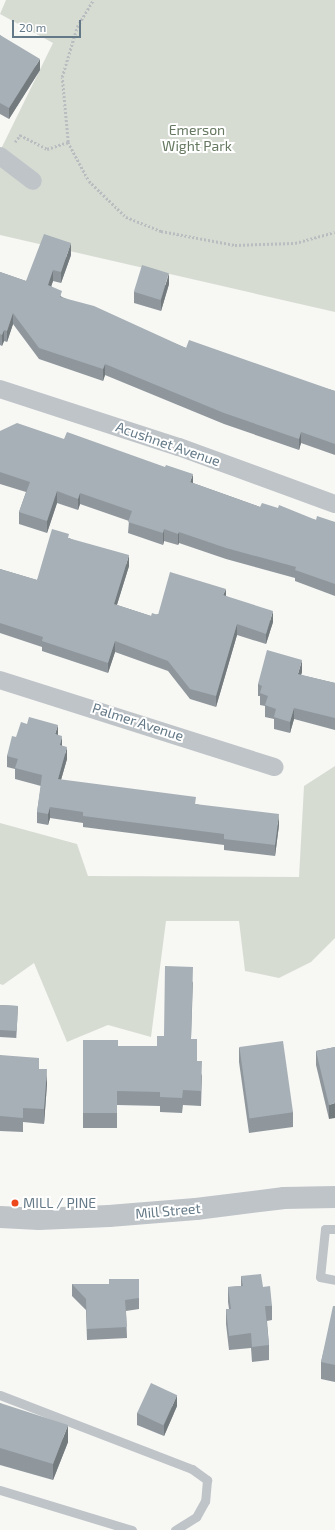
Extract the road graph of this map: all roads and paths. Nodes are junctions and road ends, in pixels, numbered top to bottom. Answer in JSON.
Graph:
{"nodes":[{"id":1,"x":93,"y":0,"type":"edge"},
{"id":2,"x":68,"y":142,"type":"junction"},
{"id":3,"x":1,"y":157,"type":"edge"},
{"id":4,"x":33,"y":181,"type":"dead end"},
{"id":5,"x":335,"y":232,"type":"edge"},
{"id":6,"x":0,"y":389,"type":"edge"},
{"id":7,"x":335,"y":504,"type":"edge"},
{"id":8,"x":0,"y":680,"type":"edge"},
{"id":9,"x":275,"y":767,"type":"dead end"},
{"id":10,"x":335,"y":1184,"type":"edge"},
{"id":11,"x":335,"y":1197,"type":"edge"},
{"id":12,"x":284,"y":1198,"type":"junction"},
{"id":13,"x":0,"y":1217,"type":"edge"},
{"id":14,"x":335,"y":1228,"type":"edge"},
{"id":15,"x":335,"y":1280,"type":"edge"},
{"id":16,"x":0,"y":1395,"type":"edge"},
{"id":17,"x":0,"y":1490,"type":"edge"},
{"id":18,"x":132,"y":1530,"type":"edge"},
{"id":19,"x":175,"y":1530,"type":"edge"}],
"edges":[{"from":1,"to":2,"type":"path"},
{"from":2,"to":3,"type":"path"},
{"from":2,"to":5,"type":"path"},
{"from":3,"to":4,"type":"street"},
{"from":6,"to":7,"type":"street","name":"Acushnet Avenue"},
{"from":8,"to":9,"type":"street","name":"Palmer Avenue"},
{"from":10,"to":12,"type":"street"},
{"from":11,"to":12,"type":"street","name":"Mill Street"},
{"from":12,"to":13,"type":"street","name":"Mill Street"},
{"from":14,"to":15,"type":"lane"},
{"from":16,"to":19,"type":"lane"},
{"from":17,"to":18,"type":"lane"}]}
